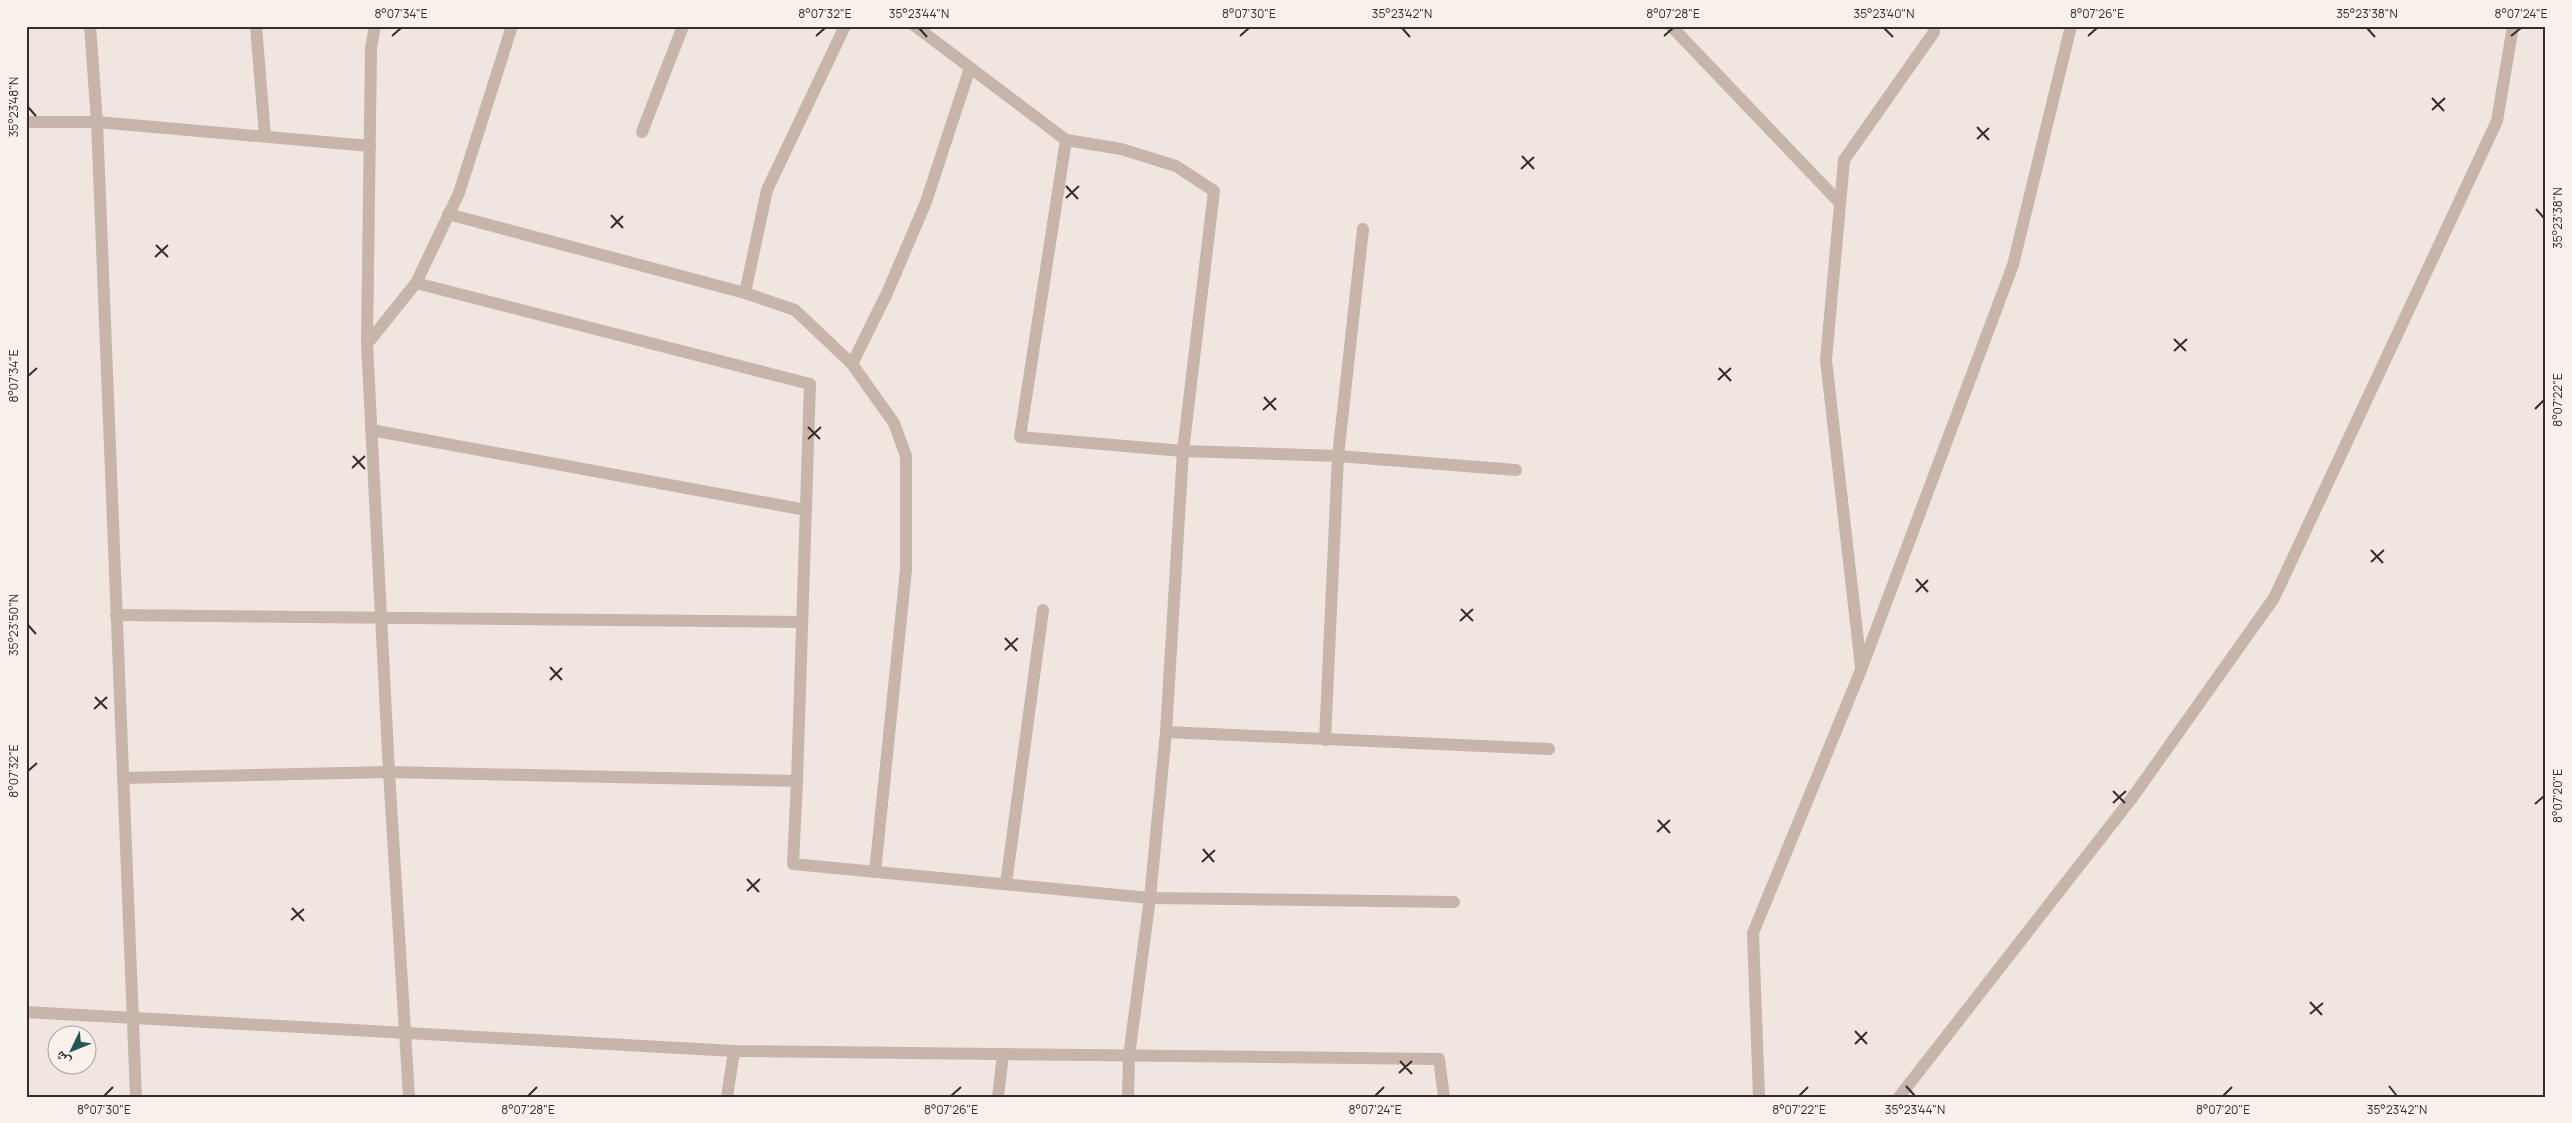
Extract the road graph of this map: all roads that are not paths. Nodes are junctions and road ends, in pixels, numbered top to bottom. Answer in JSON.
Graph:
{"nodes":[{"id":1,"x":90,"y":26,"type":"edge"},
{"id":2,"x":256,"y":26,"type":"edge"},
{"id":3,"x":375,"y":26,"type":"edge"},
{"id":4,"x":512,"y":26,"type":"edge"},
{"id":5,"x":683,"y":26,"type":"edge"},
{"id":6,"x":845,"y":26,"type":"edge"},
{"id":7,"x":915,"y":26,"type":"edge"},
{"id":8,"x":1671,"y":26,"type":"edge"},
{"id":9,"x":1934,"y":26,"type":"edge"},
{"id":10,"x":2070,"y":26,"type":"edge"},
{"id":11,"x":2513,"y":26,"type":"edge"},
{"id":12,"x":970,"y":68,"type":"junction"},
{"id":13,"x":26,"y":122,"type":"edge"},
{"id":14,"x":97,"y":122,"type":"junction"},
{"id":15,"x":642,"y":132,"type":"dead end"},
{"id":16,"x":264,"y":136,"type":"junction"},
{"id":17,"x":1066,"y":140,"type":"junction"},
{"id":18,"x":370,"y":146,"type":"junction"},
{"id":19,"x":1840,"y":203,"type":"junction"},
{"id":20,"x":448,"y":214,"type":"junction"},
{"id":21,"x":1363,"y":229,"type":"dead end"},
{"id":22,"x":416,"y":283,"type":"junction"},
{"id":23,"x":745,"y":292,"type":"junction"},
{"id":24,"x":367,"y":344,"type":"junction"},
{"id":25,"x":852,"y":364,"type":"junction"},
{"id":26,"x":371,"y":430,"type":"junction"},
{"id":27,"x":1183,"y":451,"type":"junction"},
{"id":28,"x":1338,"y":456,"type":"junction"},
{"id":29,"x":1516,"y":470,"type":"dead end"},
{"id":30,"x":806,"y":510,"type":"junction"},
{"id":31,"x":1043,"y":610,"type":"dead end"},
{"id":32,"x":116,"y":615,"type":"junction"},
{"id":33,"x":381,"y":619,"type":"junction"},
{"id":34,"x":802,"y":622,"type":"junction"},
{"id":35,"x":1861,"y":670,"type":"junction"},
{"id":36,"x":1166,"y":732,"type":"junction"},
{"id":37,"x":1325,"y":740,"type":"junction"},
{"id":38,"x":1549,"y":749,"type":"dead end"},
{"id":39,"x":389,"y":772,"type":"junction"},
{"id":40,"x":123,"y":778,"type":"junction"},
{"id":41,"x":797,"y":781,"type":"junction"},
{"id":42,"x":875,"y":872,"type":"junction"},
{"id":43,"x":1006,"y":884,"type":"junction"},
{"id":44,"x":1150,"y":898,"type":"junction"},
{"id":45,"x":1454,"y":902,"type":"dead end"},
{"id":46,"x":26,"y":1012,"type":"edge"},
{"id":47,"x":132,"y":1018,"type":"junction"},
{"id":48,"x":407,"y":1034,"type":"junction"},
{"id":49,"x":734,"y":1051,"type":"junction"},
{"id":50,"x":1003,"y":1054,"type":"junction"},
{"id":51,"x":1129,"y":1056,"type":"junction"},
{"id":52,"x":136,"y":1097,"type":"edge"},
{"id":53,"x":410,"y":1097,"type":"edge"},
{"id":54,"x":727,"y":1097,"type":"edge"},
{"id":55,"x":998,"y":1097,"type":"edge"},
{"id":56,"x":1128,"y":1097,"type":"edge"},
{"id":57,"x":1444,"y":1097,"type":"edge"},
{"id":58,"x":1759,"y":1097,"type":"edge"},
{"id":59,"x":1899,"y":1097,"type":"edge"}],
"edges":[{"from":1,"to":14,"type":"street"},
{"from":2,"to":16,"type":"street"},
{"from":3,"to":18,"type":"street"},
{"from":4,"to":20,"type":"street"},
{"from":5,"to":15,"type":"street"},
{"from":6,"to":23,"type":"street"},
{"from":7,"to":12,"type":"street"},
{"from":8,"to":19,"type":"street"},
{"from":9,"to":19,"type":"street"},
{"from":10,"to":35,"type":"street"},
{"from":11,"to":59,"type":"street"},
{"from":12,"to":17,"type":"street"},
{"from":12,"to":25,"type":"street"},
{"from":13,"to":14,"type":"street"},
{"from":14,"to":16,"type":"street"},
{"from":14,"to":32,"type":"street"},
{"from":16,"to":18,"type":"street"},
{"from":17,"to":27,"type":"street"},
{"from":17,"to":27,"type":"street"},
{"from":18,"to":24,"type":"street"},
{"from":19,"to":35,"type":"street"},
{"from":20,"to":22,"type":"street"},
{"from":20,"to":23,"type":"street"},
{"from":21,"to":28,"type":"street"},
{"from":22,"to":24,"type":"street"},
{"from":22,"to":30,"type":"street"},
{"from":23,"to":25,"type":"street"},
{"from":24,"to":26,"type":"street"},
{"from":25,"to":42,"type":"street"},
{"from":26,"to":30,"type":"street"},
{"from":26,"to":33,"type":"street"},
{"from":27,"to":28,"type":"street"},
{"from":27,"to":36,"type":"street"},
{"from":28,"to":29,"type":"street"},
{"from":28,"to":37,"type":"street"},
{"from":30,"to":34,"type":"street"},
{"from":31,"to":43,"type":"street"},
{"from":32,"to":33,"type":"street"},
{"from":32,"to":40,"type":"street"},
{"from":33,"to":34,"type":"street"},
{"from":33,"to":39,"type":"street"},
{"from":34,"to":41,"type":"street"},
{"from":35,"to":58,"type":"street"},
{"from":36,"to":37,"type":"street"},
{"from":36,"to":44,"type":"street"},
{"from":37,"to":38,"type":"street"},
{"from":39,"to":40,"type":"street"},
{"from":39,"to":41,"type":"street"},
{"from":39,"to":48,"type":"street"},
{"from":40,"to":47,"type":"street"},
{"from":41,"to":42,"type":"street"},
{"from":42,"to":43,"type":"street"},
{"from":43,"to":44,"type":"street"},
{"from":44,"to":45,"type":"street"},
{"from":44,"to":51,"type":"street"},
{"from":46,"to":47,"type":"street"},
{"from":47,"to":48,"type":"street"},
{"from":47,"to":52,"type":"street"},
{"from":48,"to":49,"type":"street"},
{"from":48,"to":53,"type":"street"},
{"from":49,"to":50,"type":"street"},
{"from":49,"to":54,"type":"street"},
{"from":50,"to":51,"type":"street"},
{"from":50,"to":55,"type":"street"},
{"from":51,"to":56,"type":"street"},
{"from":51,"to":57,"type":"street"}]}
